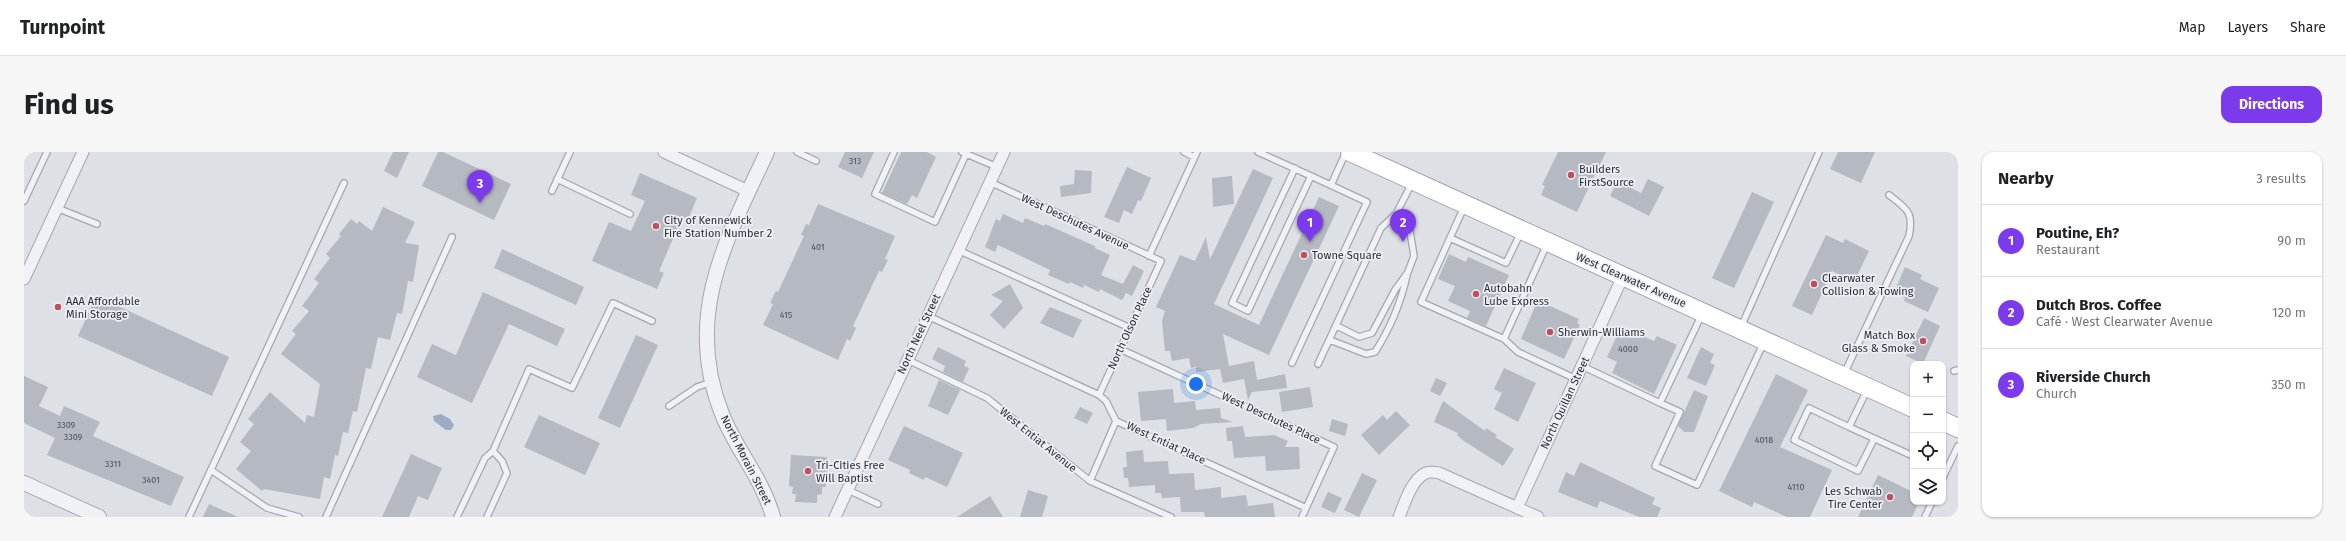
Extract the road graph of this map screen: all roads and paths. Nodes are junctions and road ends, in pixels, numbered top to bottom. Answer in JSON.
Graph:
{"nodes":[{"id":1,"x":47,"y":152,"type":"edge"},
{"id":2,"x":83,"y":152,"type":"edge"},
{"id":3,"x":570,"y":152,"type":"edge"},
{"id":4,"x":664,"y":152,"type":"edge"},
{"id":5,"x":767,"y":152,"type":"edge"},
{"id":6,"x":797,"y":152,"type":"edge"},
{"id":7,"x":894,"y":152,"type":"edge"},
{"id":8,"x":1004,"y":152,"type":"edge"},
{"id":9,"x":1184,"y":152,"type":"edge"},
{"id":10,"x":1258,"y":152,"type":"edge"},
{"id":11,"x":1346,"y":152,"type":"edge"},
{"id":12,"x":1350,"y":152,"type":"edge"},
{"id":13,"x":1819,"y":152,"type":"edge"},
{"id":14,"x":964,"y":153,"type":"edge"},
{"id":15,"x":1195,"y":154,"type":"edge"},
{"id":16,"x":1274,"y":154,"type":"edge"},
{"id":17,"x":816,"y":161,"type":"dead end"},
{"id":18,"x":997,"y":167,"type":"junction"},
{"id":19,"x":1295,"y":168,"type":"junction"},
{"id":20,"x":1311,"y":176,"type":"junction"},
{"id":21,"x":557,"y":179,"type":"junction"},
{"id":22,"x":1413,"y":181,"type":"junction"},
{"id":23,"x":990,"y":182,"type":"junction"},
{"id":24,"x":344,"y":183,"type":"dead end"},
{"id":25,"x":1331,"y":185,"type":"junction"},
{"id":26,"x":552,"y":190,"type":"dead end"},
{"id":27,"x":748,"y":191,"type":"junction"},
{"id":28,"x":1889,"y":195,"type":"dead end"},
{"id":29,"x":24,"y":201,"type":"edge"},
{"id":30,"x":1465,"y":204,"type":"junction"},
{"id":31,"x":57,"y":208,"type":"junction"},
{"id":32,"x":630,"y":214,"type":"dead end"},
{"id":33,"x":1396,"y":214,"type":"junction"},
{"id":34,"x":97,"y":224,"type":"dead end"},
{"id":35,"x":1522,"y":230,"type":"junction"},
{"id":36,"x":452,"y":236,"type":"dead end"},
{"id":37,"x":1450,"y":238,"type":"junction"},
{"id":38,"x":1548,"y":242,"type":"junction"},
{"id":39,"x":958,"y":250,"type":"junction"},
{"id":40,"x":1149,"y":256,"type":"junction"},
{"id":41,"x":1161,"y":261,"type":"joint"},
{"id":42,"x":1408,"y":272,"type":"junction"},
{"id":43,"x":1623,"y":276,"type":"junction"},
{"id":44,"x":24,"y":279,"type":"edge"},
{"id":45,"x":1703,"y":312,"type":"junction"},
{"id":46,"x":928,"y":316,"type":"junction"},
{"id":47,"x":652,"y":320,"type":"dead end"},
{"id":48,"x":1337,"y":326,"type":"junction"},
{"id":49,"x":1130,"y":328,"type":"junction"},
{"id":50,"x":1740,"y":329,"type":"junction"},
{"id":51,"x":1504,"y":339,"type":"junction"},
{"id":52,"x":1330,"y":340,"type":"junction"},
{"id":53,"x":1765,"y":340,"type":"junction"},
{"id":54,"x":1120,"y":349,"type":"junction"},
{"id":55,"x":908,"y":360,"type":"junction"},
{"id":56,"x":1292,"y":363,"type":"dead end"},
{"id":57,"x":1318,"y":364,"type":"dead end"},
{"id":58,"x":1582,"y":366,"type":"junction"},
{"id":59,"x":1843,"y":376,"type":"junction"},
{"id":60,"x":1576,"y":378,"type":"junction"},
{"id":61,"x":713,"y":382,"type":"junction"},
{"id":62,"x":1868,"y":387,"type":"junction"},
{"id":63,"x":1099,"y":395,"type":"junction"},
{"id":64,"x":1660,"y":403,"type":"junction"},
{"id":65,"x":669,"y":406,"type":"dead end"},
{"id":66,"x":1910,"y":407,"type":"edge"},
{"id":67,"x":1116,"y":421,"type":"junction"},
{"id":68,"x":1946,"y":422,"type":"edge"},
{"id":69,"x":1849,"y":427,"type":"junction"},
{"id":70,"x":1958,"y":428,"type":"edge"},
{"id":71,"x":1874,"y":439,"type":"junction"},
{"id":72,"x":1958,"y":446,"type":"edge"},
{"id":73,"x":493,"y":451,"type":"junction"},
{"id":74,"x":1910,"y":455,"type":"edge"},
{"id":75,"x":1946,"y":469,"type":"edge"},
{"id":76,"x":211,"y":470,"type":"junction"},
{"id":77,"x":1090,"y":481,"type":"junction"},
{"id":78,"x":24,"y":483,"type":"edge"},
{"id":79,"x":848,"y":490,"type":"junction"},
{"id":80,"x":878,"y":504,"type":"dead end"},
{"id":81,"x":1931,"y":505,"type":"edge"},
{"id":82,"x":1306,"y":508,"type":"junction"},
{"id":83,"x":1517,"y":508,"type":"junction"},
{"id":84,"x":99,"y":517,"type":"edge"},
{"id":85,"x":189,"y":517,"type":"edge"},
{"id":86,"x":299,"y":517,"type":"edge"},
{"id":87,"x":326,"y":517,"type":"edge"},
{"id":88,"x":457,"y":517,"type":"edge"},
{"id":89,"x":487,"y":517,"type":"edge"},
{"id":90,"x":773,"y":517,"type":"edge"},
{"id":91,"x":835,"y":517,"type":"edge"},
{"id":92,"x":1171,"y":517,"type":"edge"},
{"id":93,"x":1302,"y":517,"type":"edge"},
{"id":94,"x":1399,"y":517,"type":"edge"},
{"id":95,"x":1538,"y":517,"type":"edge"},
{"id":96,"x":1925,"y":517,"type":"edge"}],
"edges":[{"from":1,"to":29,"type":"lane"},
{"from":2,"to":31,"type":"street"},
{"from":3,"to":21,"type":"lane"},
{"from":4,"to":27,"type":"street"},
{"from":5,"to":27,"type":"street","name":"North Morain Street"},
{"from":6,"to":17,"type":"lane"},
{"from":7,"to":14,"type":"lane"},
{"from":8,"to":18,"type":"street","name":"North Neel Street"},
{"from":9,"to":15,"type":"lane"},
{"from":10,"to":16,"type":"lane"},
{"from":11,"to":25,"type":"lane"},
{"from":12,"to":22,"type":"main road","name":"West Clearwater Avenue"},
{"from":13,"to":50,"type":"lane"},
{"from":14,"to":18,"type":"lane"},
{"from":15,"to":40,"type":"lane"},
{"from":16,"to":19,"type":"lane"},
{"from":18,"to":23,"type":"street","name":"North Neel Street"},
{"from":19,"to":20,"type":"lane"},
{"from":19,"to":20,"type":"lane"},
{"from":20,"to":25,"type":"lane"},
{"from":21,"to":26,"type":"lane"},
{"from":21,"to":32,"type":"lane"},
{"from":22,"to":30,"type":"main road","name":"West Clearwater Avenue"},
{"from":22,"to":33,"type":"lane"},
{"from":23,"to":39,"type":"street","name":"North Neel Street"},
{"from":23,"to":40,"type":"lane","name":"West Deschutes Avenue"},
{"from":24,"to":76,"type":"lane"},
{"from":25,"to":56,"type":"lane"},
{"from":27,"to":61,"type":"street","name":"North Morain Street"},
{"from":28,"to":59,"type":"lane"},
{"from":30,"to":35,"type":"main road","name":"West Clearwater Avenue"},
{"from":30,"to":37,"type":"lane"},
{"from":31,"to":34,"type":"lane"},
{"from":31,"to":44,"type":"street"},
{"from":33,"to":42,"type":"lane"},
{"from":33,"to":48,"type":"lane"},
{"from":35,"to":37,"type":"lane"},
{"from":35,"to":38,"type":"main road","name":"West Clearwater Avenue"},
{"from":36,"to":87,"type":"lane"},
{"from":37,"to":51,"type":"lane"},
{"from":38,"to":43,"type":"main road","name":"West Clearwater Avenue"},
{"from":38,"to":51,"type":"lane"},
{"from":39,"to":46,"type":"street","name":"North Neel Street"},
{"from":39,"to":49,"type":"lane"},
{"from":40,"to":41,"type":"lane","name":"West Deschutes Avenue"},
{"from":41,"to":49,"type":"lane","name":"North Olson Place"},
{"from":42,"to":48,"type":"lane"},
{"from":42,"to":52,"type":"lane"},
{"from":43,"to":45,"type":"main road","name":"West Clearwater Avenue"},
{"from":43,"to":58,"type":"street","name":"North Quillan Street"},
{"from":45,"to":50,"type":"main road","name":"West Clearwater Avenue"},
{"from":45,"to":64,"type":"lane"},
{"from":46,"to":55,"type":"street","name":"North Neel Street"},
{"from":46,"to":63,"type":"lane","name":"West Entiat Place"},
{"from":47,"to":73,"type":"lane"},
{"from":48,"to":52,"type":"lane"},
{"from":49,"to":54,"type":"lane","name":"North Olson Place"},
{"from":50,"to":53,"type":"main road","name":"West Clearwater Avenue"},
{"from":51,"to":60,"type":"lane"},
{"from":52,"to":57,"type":"lane"},
{"from":53,"to":59,"type":"main road","name":"West Clearwater Avenue"},
{"from":53,"to":64,"type":"lane"},
{"from":54,"to":63,"type":"lane","name":"North Olson Place"},
{"from":54,"to":82,"type":"lane","name":"West Deschutes Place"},
{"from":55,"to":77,"type":"lane","name":"West Entiat Avenue"},
{"from":55,"to":79,"type":"street","name":"North Neel Street"},
{"from":58,"to":60,"type":"street","name":"North Quillan Street"},
{"from":58,"to":64,"type":"lane"},
{"from":59,"to":62,"type":"main road","name":"West Clearwater Avenue"},
{"from":60,"to":83,"type":"street","name":"North Quillan Street"},
{"from":61,"to":65,"type":"lane"},
{"from":61,"to":90,"type":"street","name":"North Morain Street"},
{"from":62,"to":66,"type":"main road","name":"West Clearwater Avenue"},
{"from":62,"to":69,"type":"lane"},
{"from":63,"to":67,"type":"lane","name":"West Entiat Place"},
{"from":67,"to":77,"type":"lane"},
{"from":67,"to":82,"type":"lane","name":"West Entiat Place"},
{"from":68,"to":70,"type":"main road"},
{"from":69,"to":71,"type":"lane"},
{"from":69,"to":71,"type":"lane"},
{"from":71,"to":74,"type":"lane"},
{"from":72,"to":75,"type":"lane"},
{"from":73,"to":88,"type":"lane"},
{"from":73,"to":89,"type":"lane"},
{"from":76,"to":85,"type":"lane"},
{"from":76,"to":86,"type":"lane"},
{"from":77,"to":92,"type":"lane","name":"West Entiat Avenue"},
{"from":78,"to":84,"type":"street"},
{"from":79,"to":80,"type":"lane"},
{"from":79,"to":91,"type":"street","name":"North Neel Street"},
{"from":81,"to":96,"type":"lane"},
{"from":82,"to":93,"type":"lane"},
{"from":83,"to":94,"type":"street"},
{"from":83,"to":95,"type":"street"}]}
